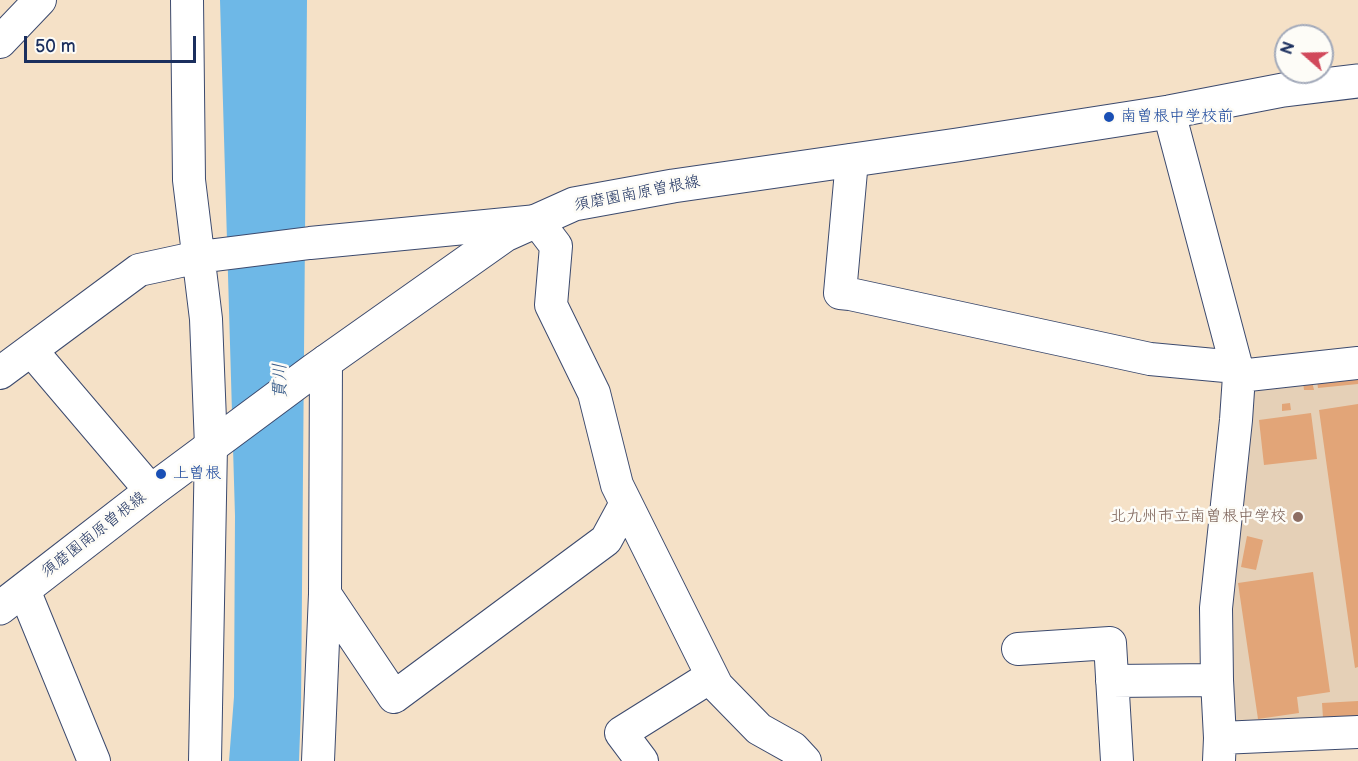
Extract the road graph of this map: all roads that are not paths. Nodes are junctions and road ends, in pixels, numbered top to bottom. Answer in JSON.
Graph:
{"nodes":[{"id":1,"x":40,"y":0,"type":"edge"},
{"id":2,"x":187,"y":0,"type":"edge"},
{"id":3,"x":0,"y":42,"type":"edge"},
{"id":4,"x":1358,"y":81,"type":"edge"},
{"id":5,"x":1169,"y":112,"type":"junction"},
{"id":6,"x":852,"y":160,"type":"junction"},
{"id":7,"x":537,"y":221,"type":"junction"},
{"id":8,"x":207,"y":256,"type":"junction"},
{"id":9,"x":31,"y":350,"type":"junction"},
{"id":10,"x":1358,"y":363,"type":"edge"},
{"id":11,"x":320,"y":365,"type":"junction"},
{"id":12,"x":1237,"y":372,"type":"junction"},
{"id":13,"x":0,"y":373,"type":"edge"},
{"id":14,"x":215,"y":444,"type":"junction"},
{"id":15,"x":151,"y":491,"type":"junction"},
{"id":16,"x":626,"y":503,"type":"junction"},
{"id":17,"x":325,"y":594,"type":"junction"},
{"id":18,"x":12,"y":599,"type":"edge"},
{"id":19,"x":1018,"y":649,"type":"dead end"},
{"id":20,"x":712,"y":676,"type":"junction"},
{"id":21,"x":1217,"y":680,"type":"junction"},
{"id":22,"x":1112,"y":681,"type":"junction"},
{"id":23,"x":1358,"y":732,"type":"edge"},
{"id":24,"x":1220,"y":749,"type":"edge"},
{"id":25,"x":94,"y":761,"type":"edge"},
{"id":26,"x":205,"y":761,"type":"edge"},
{"id":27,"x":318,"y":761,"type":"edge"},
{"id":28,"x":642,"y":761,"type":"edge"},
{"id":29,"x":805,"y":761,"type":"edge"},
{"id":30,"x":1117,"y":761,"type":"edge"}],
"edges":[{"from":1,"to":3,"type":"street"},
{"from":2,"to":8,"type":"street"},
{"from":4,"to":5,"type":"main road","name":"須磨園南原曽根線"},
{"from":5,"to":6,"type":"main road","name":"須磨園南原曽根線"},
{"from":5,"to":12,"type":"street"},
{"from":6,"to":7,"type":"main road","name":"須磨園南原曽根線"},
{"from":6,"to":12,"type":"street"},
{"from":7,"to":8,"type":"street"},
{"from":7,"to":11,"type":"main road","name":"須磨園南原曽根線"},
{"from":7,"to":16,"type":"street"},
{"from":8,"to":9,"type":"street"},
{"from":8,"to":14,"type":"street"},
{"from":9,"to":13,"type":"street"},
{"from":9,"to":15,"type":"street"},
{"from":10,"to":12,"type":"street"},
{"from":11,"to":14,"type":"main road","name":"須磨園南原曽根線"},
{"from":11,"to":17,"type":"street"},
{"from":12,"to":21,"type":"street"},
{"from":14,"to":15,"type":"main road","name":"須磨園南原曽根線"},
{"from":14,"to":26,"type":"street"},
{"from":15,"to":18,"type":"main road","name":"須磨園南原曽根線"},
{"from":16,"to":17,"type":"street"},
{"from":16,"to":20,"type":"street"},
{"from":17,"to":27,"type":"street"},
{"from":18,"to":25,"type":"street"},
{"from":19,"to":22,"type":"street"},
{"from":20,"to":28,"type":"street"},
{"from":20,"to":29,"type":"street"},
{"from":21,"to":22,"type":"street"},
{"from":21,"to":24,"type":"street"},
{"from":22,"to":30,"type":"street"},
{"from":23,"to":24,"type":"street"}]}
